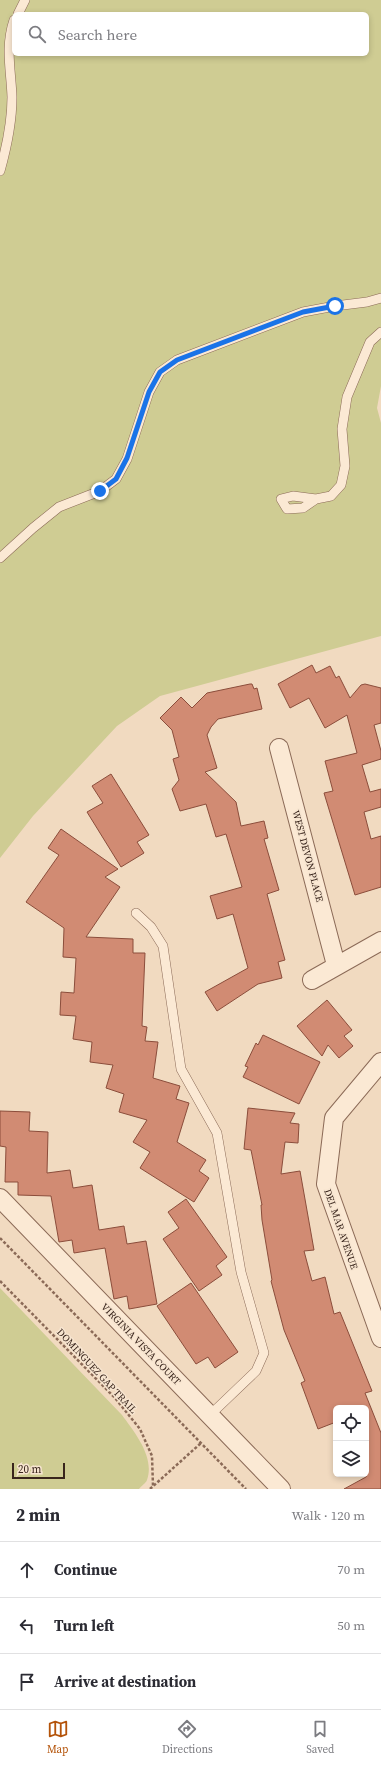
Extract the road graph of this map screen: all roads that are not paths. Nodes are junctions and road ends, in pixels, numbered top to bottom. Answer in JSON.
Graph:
{"nodes":[{"id":1,"x":25,"y":0,"type":"edge"},
{"id":2,"x":19,"y":12,"type":"edge"},
{"id":3,"x":12,"y":28,"type":"edge"},
{"id":4,"x":0,"y":171,"type":"edge"},
{"id":5,"x":381,"y":298,"type":"edge"},
{"id":6,"x":381,"y":332,"type":"edge"},
{"id":7,"x":316,"y":499,"type":"dead end"},
{"id":8,"x":0,"y":558,"type":"edge"},
{"id":9,"x":279,"y":748,"type":"dead end"},
{"id":10,"x":136,"y":913,"type":"dead end"},
{"id":11,"x":381,"y":941,"type":"edge"},
{"id":12,"x":336,"y":965,"type":"junction"},
{"id":13,"x":312,"y":980,"type":"dead end"},
{"id":14,"x":381,"y":1062,"type":"edge"},
{"id":15,"x":0,"y":1198,"type":"edge"},
{"id":16,"x":381,"y":1338,"type":"edge"},
{"id":17,"x":210,"y":1416,"type":"junction"},
{"id":18,"x":281,"y":1489,"type":"edge"}],
"edges":[{"from":1,"to":2,"type":"lane"},
{"from":3,"to":4,"type":"lane"},
{"from":5,"to":8,"type":"lane"},
{"from":6,"to":7,"type":"lane"},
{"from":9,"to":12,"type":"street","name":"WEST DEVON PLACE"},
{"from":10,"to":17,"type":"lane"},
{"from":11,"to":12,"type":"street"},
{"from":12,"to":13,"type":"street"},
{"from":14,"to":16,"type":"street","name":"DEL MAR AVENUE"},
{"from":15,"to":17,"type":"street","name":"VIRGINIA VISTA COURT"},
{"from":17,"to":18,"type":"street","name":"VIRGINIA VISTA COURT"}]}
